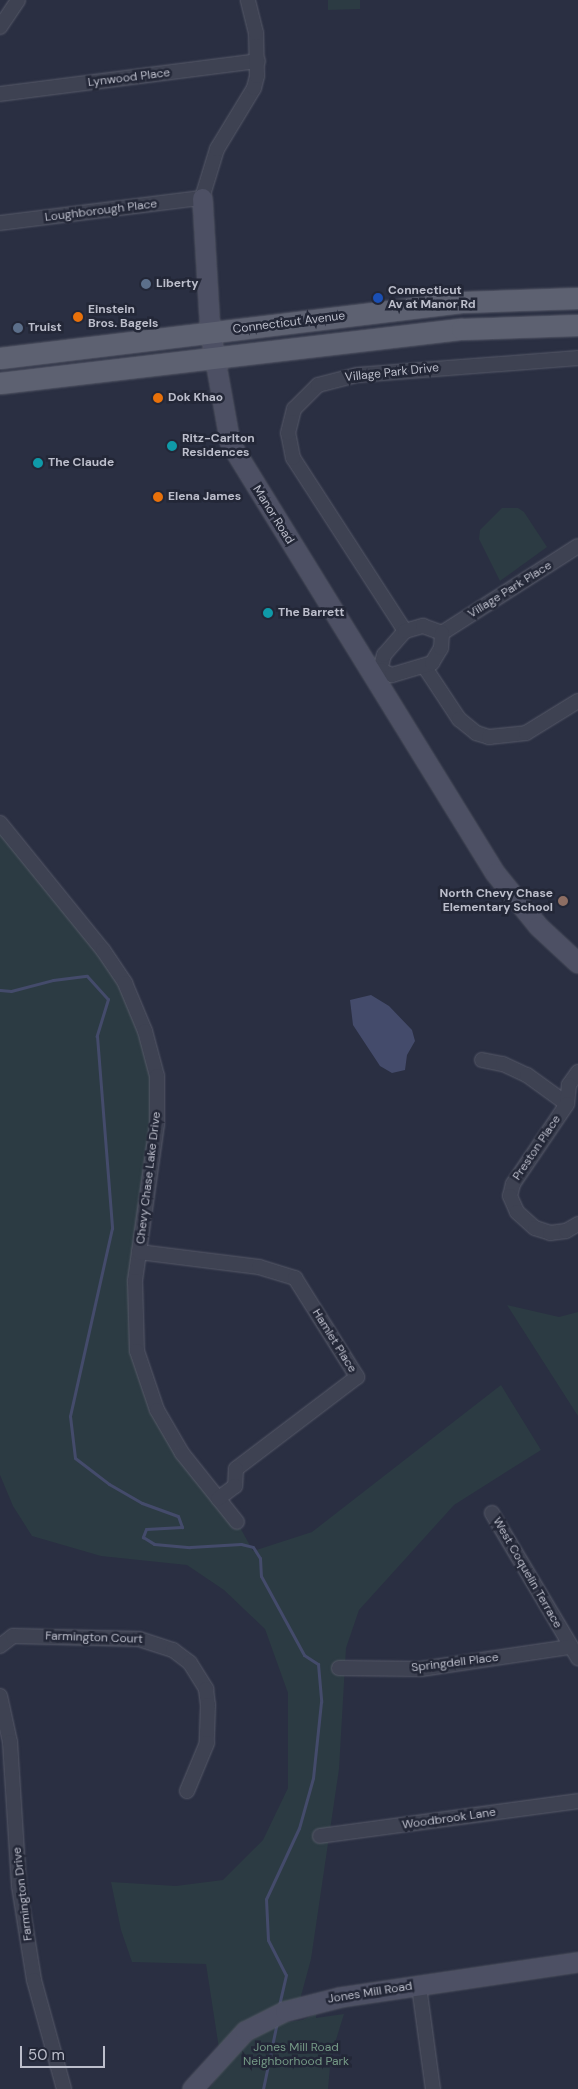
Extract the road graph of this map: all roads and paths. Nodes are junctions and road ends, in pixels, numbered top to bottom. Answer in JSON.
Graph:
{"nodes":[{"id":1,"x":18,"y":0,"type":"edge"},
{"id":2,"x":248,"y":0,"type":"edge"},
{"id":3,"x":0,"y":27,"type":"edge"},
{"id":4,"x":258,"y":61,"type":"junction"},
{"id":5,"x":0,"y":94,"type":"edge"},
{"id":6,"x":202,"y":198,"type":"junction"},
{"id":7,"x":0,"y":223,"type":"edge"},
{"id":8,"x":578,"y":298,"type":"edge"},
{"id":9,"x":578,"y":325,"type":"edge"},
{"id":10,"x":210,"y":332,"type":"junction"},
{"id":11,"x":213,"y":357,"type":"junction"},
{"id":12,"x":0,"y":358,"type":"edge"},
{"id":13,"x":578,"y":358,"type":"edge"},
{"id":14,"x":0,"y":383,"type":"edge"},
{"id":15,"x":578,"y":546,"type":"edge"},
{"id":16,"x":405,"y":631,"type":"junction"},
{"id":17,"x":442,"y":633,"type":"junction"},
{"id":18,"x":424,"y":666,"type":"junction"},
{"id":19,"x":376,"y":672,"type":"junction"},
{"id":20,"x":578,"y":701,"type":"edge"},
{"id":21,"x":0,"y":823,"type":"edge"},
{"id":22,"x":578,"y":963,"type":"edge"},
{"id":23,"x":482,"y":1060,"type":"dead end"},
{"id":24,"x":578,"y":1072,"type":"edge"},
{"id":25,"x":572,"y":1102,"type":"edge"},
{"id":26,"x":578,"y":1224,"type":"edge"},
{"id":27,"x":139,"y":1252,"type":"junction"},
{"id":28,"x":218,"y":1499,"type":"junction"},
{"id":29,"x":492,"y":1513,"type":"dead end"},
{"id":30,"x":237,"y":1522,"type":"dead end"},
{"id":31,"x":2,"y":1642,"type":"edge"},
{"id":32,"x":574,"y":1653,"type":"edge"},
{"id":33,"x":339,"y":1668,"type":"dead end"},
{"id":34,"x":0,"y":1696,"type":"edge"},
{"id":35,"x":187,"y":1791,"type":"dead end"},
{"id":36,"x":578,"y":1801,"type":"edge"},
{"id":37,"x":320,"y":1836,"type":"dead end"},
{"id":38,"x":578,"y":1962,"type":"edge"},
{"id":39,"x":419,"y":1986,"type":"junction"},
{"id":40,"x":64,"y":2089,"type":"edge"},
{"id":41,"x":192,"y":2089,"type":"edge"},
{"id":42,"x":433,"y":2089,"type":"edge"}],
"edges":[{"from":1,"to":3,"type":"street"},
{"from":2,"to":4,"type":"street","name":"Manor Road"},
{"from":4,"to":5,"type":"street","name":"Lynwood Place"},
{"from":4,"to":6,"type":"street","name":"Manor Road"},
{"from":6,"to":7,"type":"street","name":"Loughborough Place"},
{"from":6,"to":10,"type":"street","name":"Manor Road"},
{"from":8,"to":10,"type":"main road","name":"Connecticut Avenue"},
{"from":9,"to":11,"type":"main road","name":"Connecticut Avenue"},
{"from":10,"to":11,"type":"street","name":"Manor Road"},
{"from":10,"to":12,"type":"main road","name":"Connecticut Avenue"},
{"from":11,"to":14,"type":"main road","name":"Connecticut Avenue"},
{"from":11,"to":19,"type":"street","name":"Manor Road"},
{"from":13,"to":16,"type":"street","name":"Village Park Drive"},
{"from":15,"to":17,"type":"street","name":"Village Park Place"},
{"from":16,"to":17,"type":"street"},
{"from":16,"to":19,"type":"street"},
{"from":17,"to":18,"type":"street"},
{"from":18,"to":19,"type":"street"},
{"from":18,"to":20,"type":"street"},
{"from":19,"to":22,"type":"street","name":"Manor Road"},
{"from":21,"to":27,"type":"street","name":"Chevy Chase Lake Drive"},
{"from":23,"to":25,"type":"street"},
{"from":24,"to":25,"type":"street","name":"Preston Place"},
{"from":25,"to":26,"type":"street","name":"Preston Place"},
{"from":27,"to":28,"type":"street","name":"Chevy Chase Lake Drive"},
{"from":27,"to":28,"type":"street","name":"Hamlet Place"},
{"from":28,"to":30,"type":"street","name":"Chevy Chase Lake Drive"},
{"from":29,"to":32,"type":"street","name":"West Coquelin Terrace"},
{"from":31,"to":35,"type":"street","name":"Farmington Court"},
{"from":32,"to":33,"type":"street","name":"Springdell Place"},
{"from":34,"to":40,"type":"street","name":"Farmington Drive"},
{"from":36,"to":37,"type":"street","name":"Woodbrook Lane"},
{"from":38,"to":39,"type":"street","name":"Jones Mill Road"},
{"from":39,"to":41,"type":"street","name":"Jones Mill Road"},
{"from":39,"to":42,"type":"street"}]}
